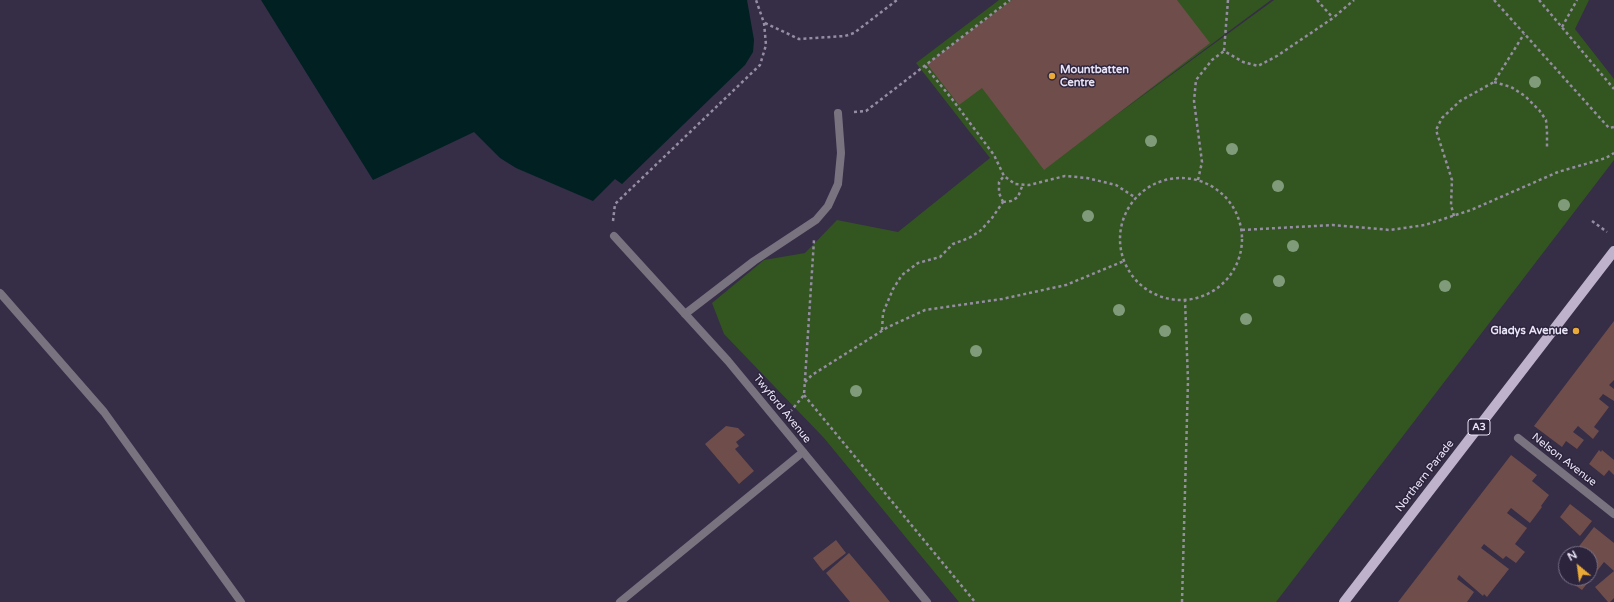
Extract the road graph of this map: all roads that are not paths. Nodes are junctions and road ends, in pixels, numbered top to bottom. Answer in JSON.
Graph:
{"nodes":[{"id":1,"x":838,"y":113,"type":"road end"},
{"id":2,"x":614,"y":236,"type":"dead end"},
{"id":3,"x":1614,"y":251,"type":"edge"},
{"id":4,"x":0,"y":293,"type":"edge"},
{"id":5,"x":685,"y":314,"type":"junction"},
{"id":6,"x":1518,"y":438,"type":"dead end"},
{"id":7,"x":803,"y":452,"type":"junction"},
{"id":8,"x":1614,"y":514,"type":"edge"},
{"id":9,"x":241,"y":602,"type":"edge"},
{"id":10,"x":620,"y":602,"type":"edge"},
{"id":11,"x":927,"y":602,"type":"edge"},
{"id":12,"x":1344,"y":602,"type":"edge"}],
"edges":[{"from":1,"to":5,"type":"street"},
{"from":2,"to":5,"type":"street","name":"Twyford Avenue"},
{"from":3,"to":12,"type":"main road","name":"Northern Parade","number":"A3"},
{"from":4,"to":9,"type":"street"},
{"from":5,"to":7,"type":"street","name":"Twyford Avenue"},
{"from":6,"to":8,"type":"street","name":"Nelson Avenue"},
{"from":7,"to":10,"type":"street"},
{"from":7,"to":11,"type":"street","name":"Twyford Avenue"}]}
